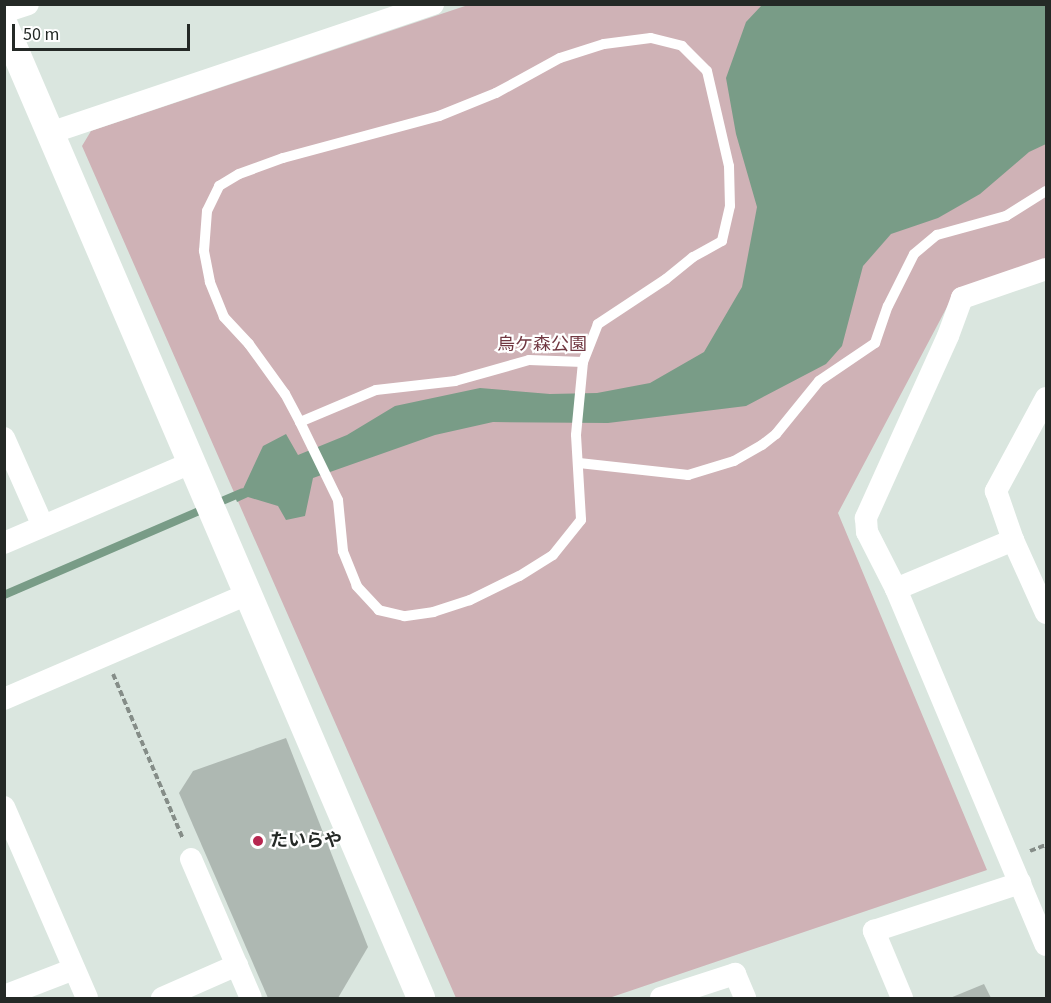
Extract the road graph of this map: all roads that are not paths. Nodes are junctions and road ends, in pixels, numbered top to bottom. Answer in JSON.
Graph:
{"nodes":[{"id":1,"x":28,"y":4,"type":"edge"},
{"id":2,"x":433,"y":4,"type":"edge"},
{"id":3,"x":4,"y":12,"type":"edge"},
{"id":4,"x":4,"y":25,"type":"edge"},
{"id":5,"x":53,"y":132,"type":"junction"},
{"id":6,"x":1047,"y":190,"type":"edge"},
{"id":7,"x":1047,"y":269,"type":"edge"},
{"id":8,"x":583,"y":362,"type":"junction"},
{"id":9,"x":1047,"y":398,"type":"edge"},
{"id":10,"x":300,"y":422,"type":"junction"},
{"id":11,"x":4,"y":438,"type":"edge"},
{"id":12,"x":193,"y":462,"type":"junction"},
{"id":13,"x":579,"y":463,"type":"junction"},
{"id":14,"x":43,"y":526,"type":"junction"},
{"id":15,"x":1013,"y":540,"type":"junction"},
{"id":16,"x":4,"y":543,"type":"edge"},
{"id":17,"x":896,"y":589,"type":"junction"},
{"id":18,"x":249,"y":593,"type":"junction"},
{"id":19,"x":1047,"y":613,"type":"edge"},
{"id":20,"x":4,"y":699,"type":"edge"},
{"id":21,"x":4,"y":807,"type":"edge"},
{"id":22,"x":191,"y":859,"type":"road end"},
{"id":23,"x":1020,"y":883,"type":"junction"},
{"id":24,"x":1047,"y":945,"type":"edge"},
{"id":25,"x":237,"y":965,"type":"junction"},
{"id":26,"x":74,"y":969,"type":"junction"},
{"id":27,"x":4,"y":996,"type":"edge"},
{"id":28,"x":87,"y":999,"type":"edge"},
{"id":29,"x":162,"y":999,"type":"edge"},
{"id":30,"x":251,"y":999,"type":"edge"},
{"id":31,"x":421,"y":999,"type":"edge"},
{"id":32,"x":661,"y":999,"type":"edge"},
{"id":33,"x":745,"y":999,"type":"edge"},
{"id":34,"x":902,"y":999,"type":"edge"}],
"edges":[{"from":1,"to":3,"type":"street"},
{"from":2,"to":5,"type":"street"},
{"from":4,"to":5,"type":"street"},
{"from":5,"to":12,"type":"street"},
{"from":6,"to":13,"type":"lane"},
{"from":7,"to":17,"type":"street"},
{"from":8,"to":10,"type":"lane"},
{"from":8,"to":10,"type":"lane"},
{"from":8,"to":13,"type":"lane"},
{"from":9,"to":15,"type":"street"},
{"from":10,"to":13,"type":"lane"},
{"from":11,"to":14,"type":"street"},
{"from":12,"to":14,"type":"street"},
{"from":12,"to":18,"type":"street"},
{"from":14,"to":16,"type":"street"},
{"from":15,"to":17,"type":"street"},
{"from":15,"to":19,"type":"street"},
{"from":17,"to":23,"type":"street"},
{"from":18,"to":20,"type":"street"},
{"from":18,"to":31,"type":"street"},
{"from":21,"to":26,"type":"street"},
{"from":22,"to":25,"type":"street"},
{"from":23,"to":24,"type":"street"},
{"from":23,"to":34,"type":"street"},
{"from":25,"to":29,"type":"street"},
{"from":25,"to":30,"type":"street"},
{"from":26,"to":27,"type":"street"},
{"from":26,"to":28,"type":"street"},
{"from":32,"to":33,"type":"street"}]}
